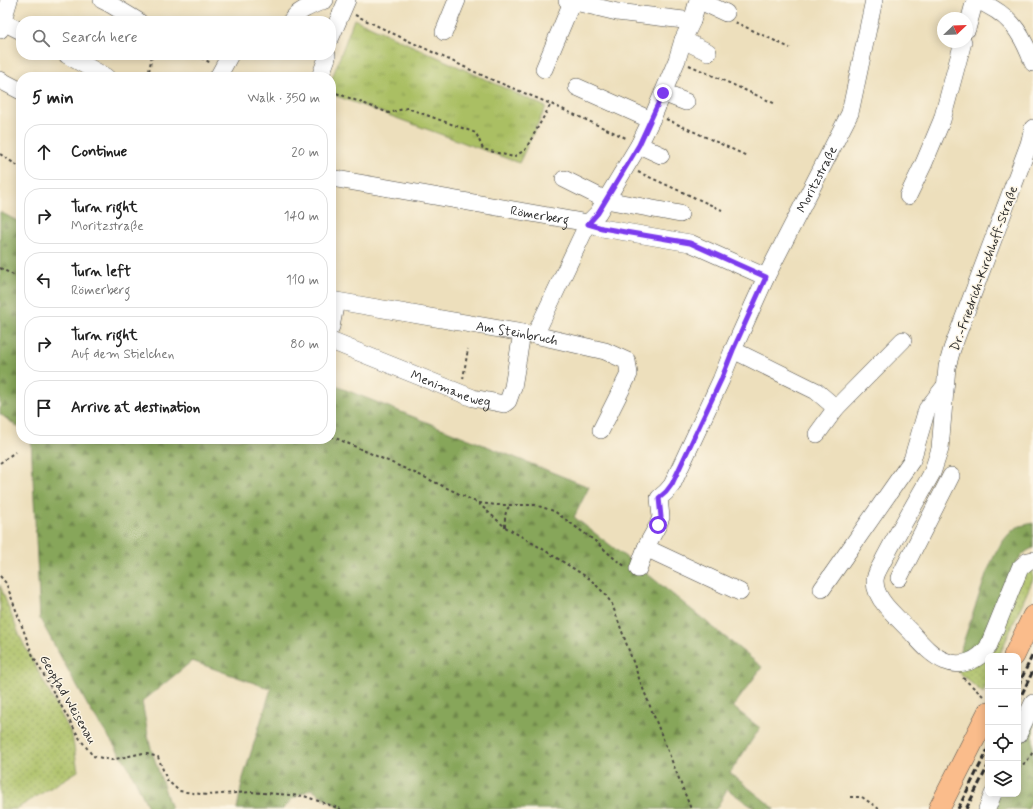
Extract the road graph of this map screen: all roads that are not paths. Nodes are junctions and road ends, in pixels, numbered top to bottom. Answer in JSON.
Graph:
{"nodes":[{"id":1,"x":9,"y":0,"type":"edge"},
{"id":2,"x":102,"y":0,"type":"edge"},
{"id":3,"x":325,"y":0,"type":"edge"},
{"id":4,"x":457,"y":0,"type":"edge"},
{"id":5,"x":698,"y":0,"type":"edge"},
{"id":6,"x":874,"y":0,"type":"edge"},
{"id":7,"x":975,"y":0,"type":"edge"},
{"id":8,"x":570,"y":1,"type":"edge"},
{"id":9,"x":345,"y":4,"type":"edge"},
{"id":10,"x":619,"y":6,"type":"edge"},
{"id":11,"x":972,"y":12,"type":"edge"},
{"id":12,"x":726,"y":13,"type":"road end"},
{"id":13,"x":130,"y":16,"type":"edge"},
{"id":14,"x":294,"y":16,"type":"edge"},
{"id":15,"x":692,"y":21,"type":"junction"},
{"id":16,"x":336,"y":25,"type":"edge"},
{"id":17,"x":1,"y":26,"type":"edge"},
{"id":18,"x":16,"y":30,"type":"edge"},
{"id":19,"x":444,"y":32,"type":"dead end"},
{"id":20,"x":683,"y":40,"type":"junction"},
{"id":21,"x":961,"y":48,"type":"edge"},
{"id":22,"x":708,"y":52,"type":"dead end"},
{"id":23,"x":76,"y":60,"type":"edge"},
{"id":24,"x":227,"y":60,"type":"edge"},
{"id":25,"x":326,"y":60,"type":"edge"},
{"id":26,"x":1033,"y":63,"type":"edge"},
{"id":27,"x":544,"y":69,"type":"dead end"},
{"id":28,"x":97,"y":72,"type":"edge"},
{"id":29,"x":221,"y":72,"type":"edge"},
{"id":30,"x":322,"y":72,"type":"edge"},
{"id":31,"x":0,"y":80,"type":"edge"},
{"id":32,"x":577,"y":87,"type":"dead end"},
{"id":33,"x":16,"y":88,"type":"edge"},
{"id":34,"x":663,"y":93,"type":"junction"},
{"id":35,"x":686,"y":102,"type":"dead end"},
{"id":36,"x":653,"y":117,"type":"junction"},
{"id":37,"x":1033,"y":128,"type":"edge"},
{"id":38,"x":639,"y":145,"type":"junction"},
{"id":39,"x":661,"y":155,"type":"dead end"},
{"id":40,"x":336,"y":179,"type":"edge"},
{"id":41,"x":564,"y":179,"type":"dead end"},
{"id":42,"x":908,"y":196,"type":"dead end"},
{"id":43,"x":606,"y":200,"type":"junction"},
{"id":44,"x":680,"y":214,"type":"dead end"},
{"id":45,"x":588,"y":224,"type":"junction"},
{"id":46,"x":766,"y":277,"type":"junction"},
{"id":47,"x":336,"y":301,"type":"edge"},
{"id":48,"x":529,"y":334,"type":"junction"},
{"id":49,"x":903,"y":340,"type":"dead end"},
{"id":50,"x":336,"y":343,"type":"edge"},
{"id":51,"x":733,"y":350,"type":"junction"},
{"id":52,"x":945,"y":386,"type":"junction"},
{"id":53,"x":836,"y":408,"type":"junction"},
{"id":54,"x":601,"y":430,"type":"dead end"},
{"id":55,"x":817,"y":434,"type":"dead end"},
{"id":56,"x":951,"y":476,"type":"dead end"},
{"id":57,"x":919,"y":496,"type":"junction"},
{"id":58,"x":935,"y":507,"type":"junction"},
{"id":59,"x":646,"y":548,"type":"junction"},
{"id":60,"x":1033,"y":560,"type":"edge"},
{"id":61,"x":638,"y":569,"type":"road end"},
{"id":62,"x":899,"y":578,"type":"dead end"},
{"id":63,"x":822,"y":589,"type":"dead end"},
{"id":64,"x":740,"y":592,"type":"dead end"},
{"id":65,"x":1033,"y":616,"type":"edge"},
{"id":66,"x":1015,"y":653,"type":"edge"},
{"id":67,"x":1033,"y":704,"type":"edge"},
{"id":68,"x":985,"y":706,"type":"edge"},
{"id":69,"x":1021,"y":729,"type":"edge"},
{"id":70,"x":992,"y":797,"type":"edge"},
{"id":71,"x":939,"y":809,"type":"edge"},
{"id":72,"x":987,"y":809,"type":"edge"}],
"edges":[{"from":1,"to":17,"type":"street"},
{"from":2,"to":13,"type":"street"},
{"from":3,"to":14,"type":"street"},
{"from":4,"to":19,"type":"street"},
{"from":5,"to":12,"type":"street"},
{"from":5,"to":15,"type":"street"},
{"from":6,"to":46,"type":"street","name":"Moritzstraße"},
{"from":7,"to":11,"type":"street"},
{"from":7,"to":26,"type":"street"},
{"from":8,"to":10,"type":"street"},
{"from":8,"to":27,"type":"street"},
{"from":9,"to":16,"type":"street"},
{"from":10,"to":15,"type":"street"},
{"from":15,"to":20,"type":"street"},
{"from":17,"to":18,"type":"street"},
{"from":20,"to":22,"type":"street"},
{"from":20,"to":34,"type":"street"},
{"from":21,"to":42,"type":"street"},
{"from":23,"to":28,"type":"street"},
{"from":24,"to":29,"type":"street"},
{"from":25,"to":30,"type":"street"},
{"from":31,"to":33,"type":"street"},
{"from":32,"to":36,"type":"street"},
{"from":34,"to":35,"type":"street"},
{"from":34,"to":36,"type":"street"},
{"from":36,"to":38,"type":"street"},
{"from":37,"to":52,"type":"street","name":"Dr.-Friedrich-Kirchhoff-Straße"},
{"from":38,"to":39,"type":"street"},
{"from":38,"to":43,"type":"street"},
{"from":40,"to":45,"type":"street","name":"Römerberg"},
{"from":41,"to":43,"type":"street"},
{"from":43,"to":44,"type":"street"},
{"from":43,"to":45,"type":"street"},
{"from":45,"to":46,"type":"street","name":"Römerberg"},
{"from":45,"to":48,"type":"street"},
{"from":46,"to":51,"type":"street","name":"Moritzstraße"},
{"from":47,"to":48,"type":"street","name":"Am Steinbruch"},
{"from":48,"to":50,"type":"street","name":"Menimaneweg"},
{"from":48,"to":54,"type":"street","name":"Am Steinbruch"},
{"from":49,"to":53,"type":"street"},
{"from":51,"to":53,"type":"street"},
{"from":51,"to":59,"type":"street","name":"Moritzstraße"},
{"from":52,"to":57,"type":"street","name":"Dr.-Friedrich-Kirchhoff-Straße"},
{"from":52,"to":63,"type":"street"},
{"from":53,"to":55,"type":"street"},
{"from":56,"to":58,"type":"street"},
{"from":57,"to":58,"type":"street"},
{"from":57,"to":60,"type":"street","name":"Dr.-Friedrich-Kirchhoff-Straße"},
{"from":58,"to":62,"type":"street"},
{"from":59,"to":61,"type":"street"},
{"from":59,"to":64,"type":"street"},
{"from":65,"to":66,"type":"main road"},
{"from":67,"to":69,"type":"street"},
{"from":68,"to":71,"type":"main road"},
{"from":70,"to":72,"type":"street"}]}
